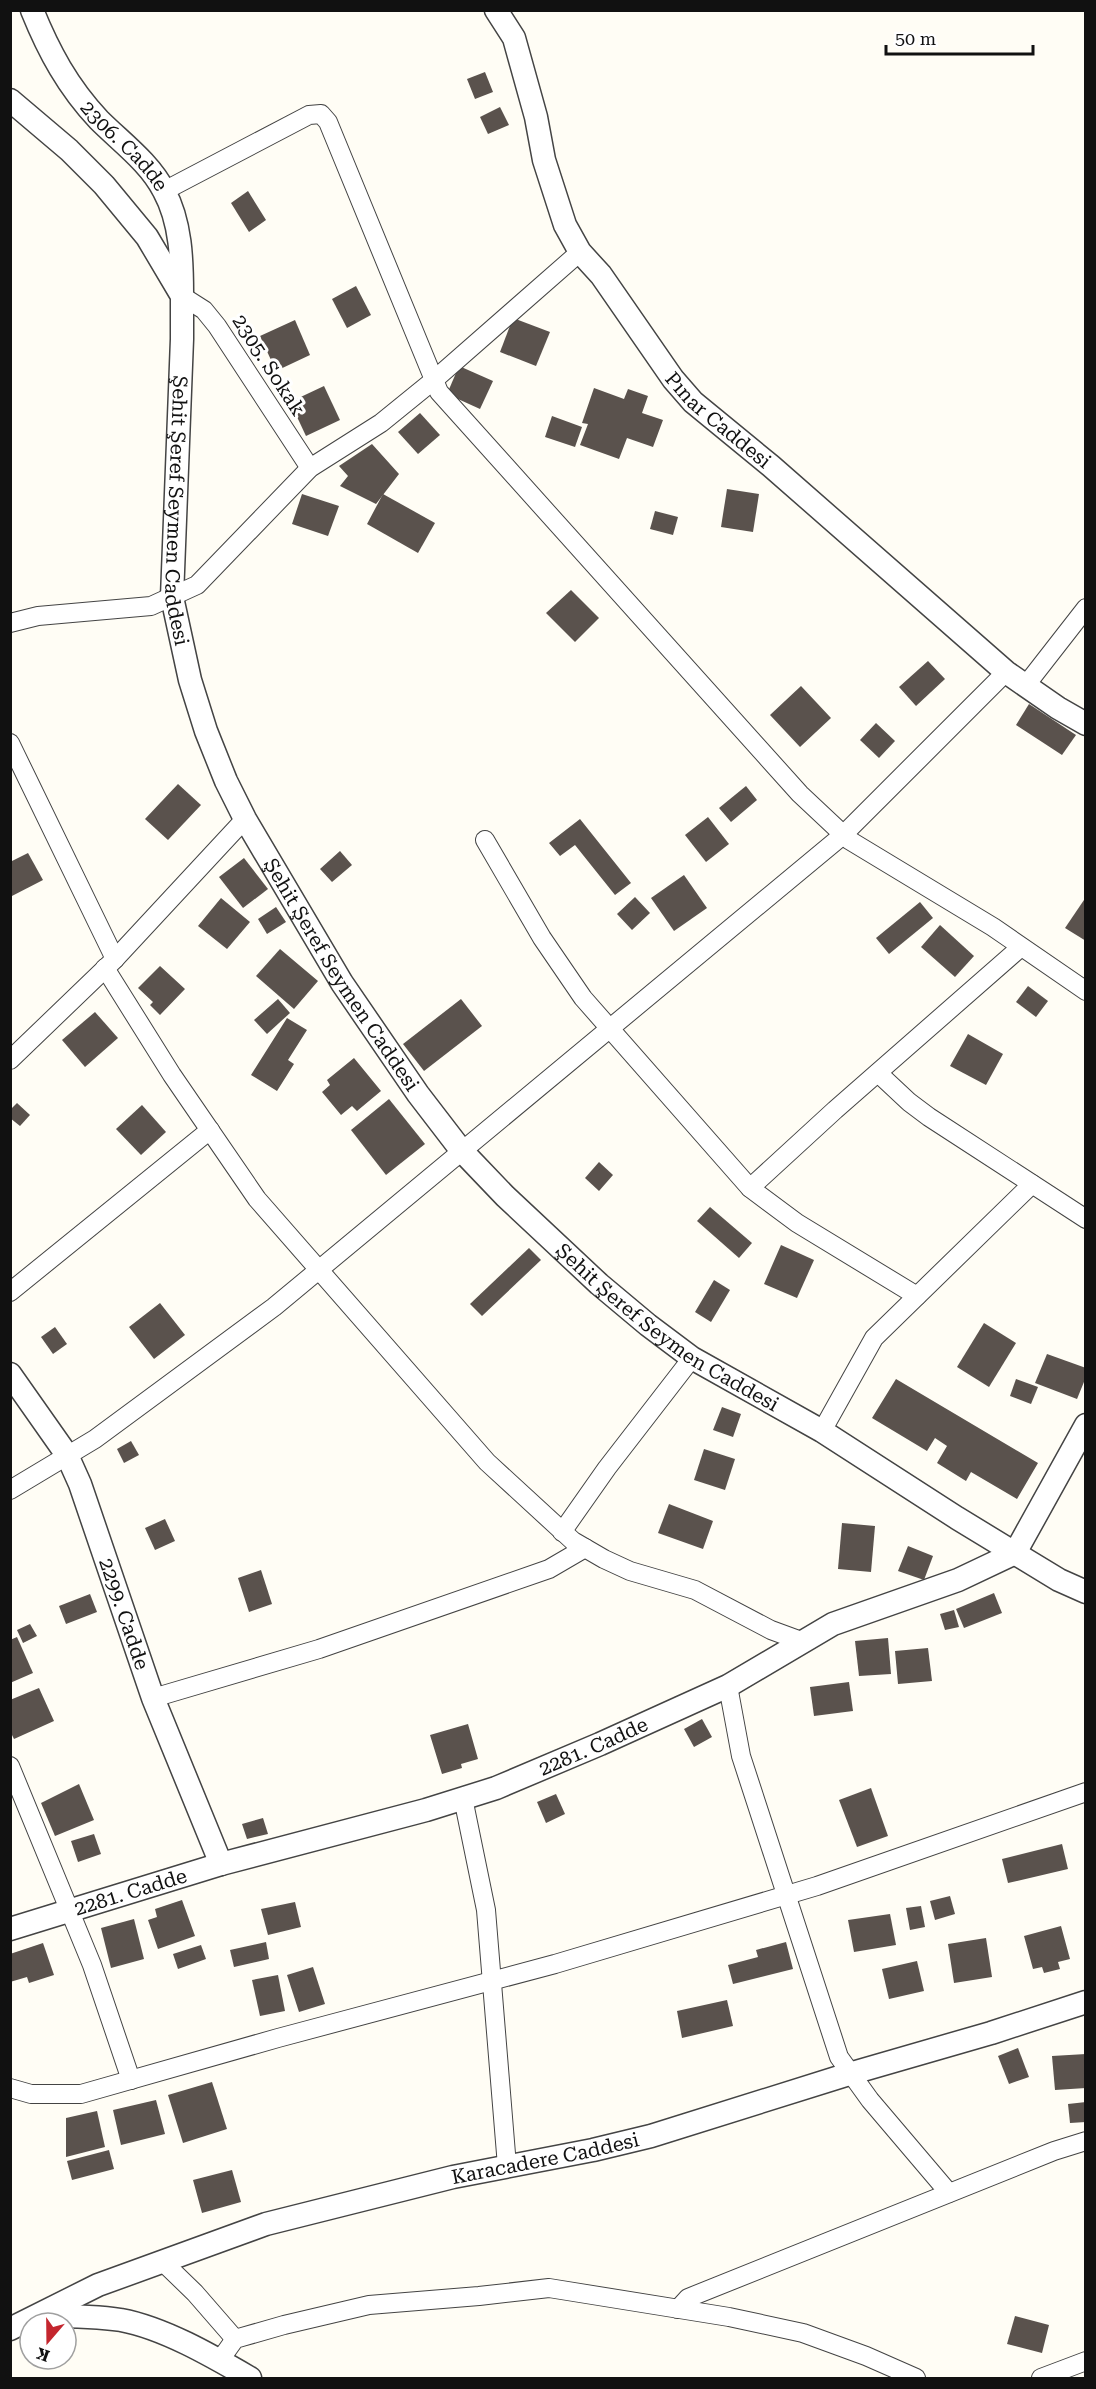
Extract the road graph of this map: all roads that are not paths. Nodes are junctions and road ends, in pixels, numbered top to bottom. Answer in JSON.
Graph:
{"nodes":[{"id":1,"x":32,"y":10,"type":"edge"},
{"id":2,"x":496,"y":10,"type":"edge"},
{"id":3,"x":10,"y":100,"type":"edge"},
{"id":4,"x":164,"y":191,"type":"junction"},
{"id":5,"x":579,"y":252,"type":"junction"},
{"id":6,"x":182,"y":296,"type":"junction"},
{"id":7,"x":434,"y":380,"type":"junction"},
{"id":8,"x":310,"y":468,"type":"junction"},
{"id":9,"x":172,"y":597,"type":"junction"},
{"id":10,"x":1086,"y":608,"type":"edge"},
{"id":11,"x":10,"y":623,"type":"edge"},
{"id":12,"x":1006,"y":672,"type":"junction"},
{"id":13,"x":1026,"y":685,"type":"junction"},
{"id":14,"x":1086,"y":724,"type":"edge"},
{"id":15,"x":10,"y":743,"type":"edge"},
{"id":16,"x":244,"y":819,"type":"junction"},
{"id":17,"x":843,"y":835,"type":"junction"},
{"id":18,"x":485,"y":840,"type":"dead end"},
{"id":19,"x":1021,"y":947,"type":"junction"},
{"id":20,"x":110,"y":964,"type":"junction"},
{"id":21,"x":1086,"y":991,"type":"edge"},
{"id":22,"x":608,"y":1029,"type":"junction"},
{"id":23,"x":10,"y":1059,"type":"edge"},
{"id":24,"x":878,"y":1072,"type":"junction"},
{"id":25,"x":210,"y":1130,"type":"junction"},
{"id":26,"x":461,"y":1150,"type":"junction"},
{"id":27,"x":1032,"y":1184,"type":"junction"},
{"id":28,"x":750,"y":1188,"type":"junction"},
{"id":29,"x":1086,"y":1219,"type":"edge"},
{"id":30,"x":318,"y":1271,"type":"junction"},
{"id":31,"x":10,"y":1292,"type":"edge"},
{"id":32,"x":917,"y":1296,"type":"junction"},
{"id":33,"x":692,"y":1358,"type":"junction"},
{"id":34,"x":10,"y":1374,"type":"edge"},
{"id":35,"x":1086,"y":1425,"type":"edge"},
{"id":36,"x":822,"y":1431,"type":"junction"},
{"id":37,"x":67,"y":1455,"type":"junction"},
{"id":38,"x":10,"y":1490,"type":"edge"},
{"id":39,"x":562,"y":1532,"type":"junction"},
{"id":40,"x":585,"y":1548,"type":"junction"},
{"id":41,"x":1015,"y":1553,"type":"junction"},
{"id":42,"x":1086,"y":1592,"type":"edge"},
{"id":43,"x":801,"y":1641,"type":"junction"},
{"id":44,"x":728,"y":1686,"type":"junction"},
{"id":45,"x":153,"y":1698,"type":"junction"},
{"id":46,"x":10,"y":1766,"type":"edge"},
{"id":47,"x":1086,"y":1792,"type":"edge"},
{"id":48,"x":463,"y":1798,"type":"junction"},
{"id":49,"x":221,"y":1864,"type":"junction"},
{"id":50,"x":785,"y":1896,"type":"junction"},
{"id":51,"x":69,"y":1909,"type":"junction"},
{"id":52,"x":10,"y":1929,"type":"edge"},
{"id":53,"x":492,"y":1980,"type":"junction"},
{"id":54,"x":1086,"y":2002,"type":"edge"},
{"id":55,"x":849,"y":2074,"type":"junction"},
{"id":56,"x":131,"y":2080,"type":"junction"},
{"id":57,"x":10,"y":2088,"type":"edge"},
{"id":58,"x":1086,"y":2141,"type":"edge"},
{"id":59,"x":507,"y":2166,"type":"junction"},
{"id":60,"x":949,"y":2193,"type":"junction"},
{"id":61,"x":163,"y":2262,"type":"junction"},
{"id":62,"x":678,"y":2309,"type":"junction"},
{"id":63,"x":48,"y":2311,"type":"edge"},
{"id":64,"x":78,"y":2316,"type":"edge"},
{"id":65,"x":235,"y":2339,"type":"junction"},
{"id":66,"x":220,"y":2360,"type":"junction"},
{"id":67,"x":1086,"y":2361,"type":"edge"},
{"id":68,"x":250,"y":2379,"type":"edge"},
{"id":69,"x":916,"y":2379,"type":"edge"},
{"id":70,"x":1041,"y":2379,"type":"edge"}],
"edges":[{"from":1,"to":4,"type":"street","name":"2306. Cadde"},
{"from":2,"to":5,"type":"street","name":"Pınar Caddesi"},
{"from":3,"to":6,"type":"street"},
{"from":4,"to":6,"type":"street","name":"2306. Cadde"},
{"from":4,"to":7,"type":"street"},
{"from":5,"to":7,"type":"street"},
{"from":5,"to":12,"type":"street","name":"Pınar Caddesi"},
{"from":6,"to":8,"type":"street","name":"2305. Sokak"},
{"from":6,"to":9,"type":"street","name":"Şehit Şeref Seymen Caddesi"},
{"from":7,"to":8,"type":"street"},
{"from":7,"to":17,"type":"street"},
{"from":8,"to":9,"type":"street"},
{"from":9,"to":11,"type":"street"},
{"from":9,"to":16,"type":"street","name":"Şehit Şeref Seymen Caddesi"},
{"from":10,"to":13,"type":"street"},
{"from":12,"to":13,"type":"street","name":"Pınar Caddesi"},
{"from":12,"to":17,"type":"street"},
{"from":13,"to":14,"type":"street","name":"Pınar Caddesi"},
{"from":15,"to":20,"type":"street"},
{"from":16,"to":20,"type":"street"},
{"from":16,"to":26,"type":"street","name":"Şehit Şeref Seymen Caddesi"},
{"from":17,"to":19,"type":"street"},
{"from":17,"to":22,"type":"street"},
{"from":18,"to":22,"type":"street"},
{"from":19,"to":21,"type":"street"},
{"from":19,"to":24,"type":"street"},
{"from":20,"to":23,"type":"street"},
{"from":20,"to":25,"type":"street"},
{"from":22,"to":26,"type":"street"},
{"from":22,"to":28,"type":"street"},
{"from":24,"to":27,"type":"street"},
{"from":24,"to":28,"type":"street"},
{"from":25,"to":30,"type":"street"},
{"from":25,"to":31,"type":"street"},
{"from":26,"to":30,"type":"street"},
{"from":26,"to":33,"type":"street","name":"Şehit Şeref Seymen Caddesi"},
{"from":27,"to":29,"type":"street"},
{"from":27,"to":32,"type":"street"},
{"from":28,"to":32,"type":"street"},
{"from":30,"to":37,"type":"street"},
{"from":30,"to":39,"type":"street"},
{"from":32,"to":36,"type":"street"},
{"from":33,"to":36,"type":"street","name":"Şehit Şeref Seymen Caddesi"},
{"from":33,"to":39,"type":"street"},
{"from":34,"to":37,"type":"street","name":"2299. Cadde"},
{"from":35,"to":41,"type":"street"},
{"from":36,"to":41,"type":"street","name":"Şehit Şeref Seymen Caddesi"},
{"from":37,"to":38,"type":"street"},
{"from":37,"to":45,"type":"street","name":"2299. Cadde"},
{"from":39,"to":40,"type":"street"},
{"from":40,"to":43,"type":"street"},
{"from":40,"to":45,"type":"street"},
{"from":41,"to":42,"type":"street","name":"Şehit Şeref Seymen Caddesi"},
{"from":41,"to":43,"type":"street","name":"2281. Cadde"},
{"from":43,"to":44,"type":"street","name":"2281. Cadde"},
{"from":44,"to":48,"type":"street","name":"2281. Cadde"},
{"from":44,"to":50,"type":"street"},
{"from":45,"to":49,"type":"street","name":"2299. Cadde"},
{"from":46,"to":51,"type":"street"},
{"from":47,"to":50,"type":"street"},
{"from":48,"to":49,"type":"street","name":"2281. Cadde"},
{"from":48,"to":53,"type":"street"},
{"from":49,"to":51,"type":"street","name":"2281. Cadde"},
{"from":50,"to":53,"type":"street"},
{"from":50,"to":55,"type":"street"},
{"from":51,"to":52,"type":"street","name":"2281. Cadde"},
{"from":51,"to":56,"type":"street"},
{"from":53,"to":56,"type":"street"},
{"from":53,"to":59,"type":"street"},
{"from":54,"to":55,"type":"street","name":"Karacadere Caddesi"},
{"from":55,"to":59,"type":"street","name":"Karacadere Caddesi"},
{"from":55,"to":60,"type":"street"},
{"from":56,"to":57,"type":"street"},
{"from":58,"to":60,"type":"street"},
{"from":59,"to":61,"type":"street","name":"Karacadere Caddesi"},
{"from":60,"to":62,"type":"street"},
{"from":61,"to":63,"type":"street","name":"Karacadere Caddesi"},
{"from":61,"to":65,"type":"street"},
{"from":62,"to":65,"type":"street"},
{"from":62,"to":69,"type":"street"},
{"from":64,"to":66,"type":"street"},
{"from":65,"to":66,"type":"street"},
{"from":66,"to":68,"type":"street"},
{"from":67,"to":70,"type":"street"}]}
